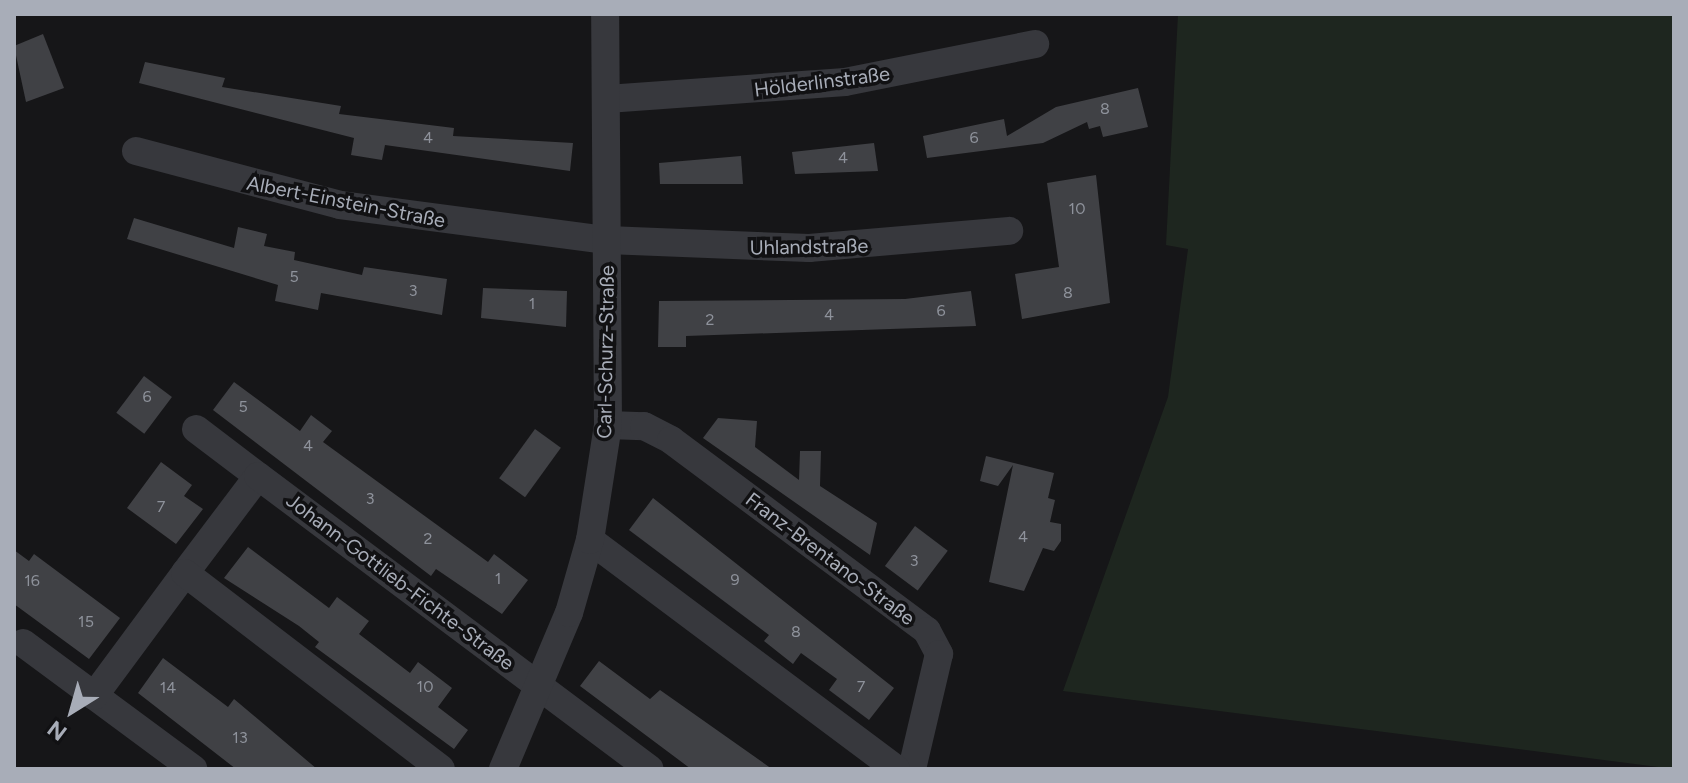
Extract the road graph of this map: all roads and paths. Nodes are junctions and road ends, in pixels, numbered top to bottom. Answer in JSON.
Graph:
{"nodes":[{"id":1,"x":605,"y":14,"type":"edge"},
{"id":2,"x":1035,"y":44,"type":"dead end"},
{"id":3,"x":607,"y":99,"type":"junction"},
{"id":4,"x":136,"y":151,"type":"dead end"},
{"id":5,"x":1009,"y":231,"type":"dead end"},
{"id":6,"x":607,"y":240,"type":"junction"},
{"id":7,"x":608,"y":425,"type":"junction"},
{"id":8,"x":196,"y":429,"type":"dead end"},
{"id":9,"x":258,"y":476,"type":"junction"},
{"id":10,"x":590,"y":540,"type":"junction"},
{"id":11,"x":185,"y":573,"type":"junction"},
{"id":12,"x":23,"y":643,"type":"dead end"},
{"id":13,"x":542,"y":689,"type":"junction"},
{"id":14,"x":94,"y":696,"type":"junction"},
{"id":15,"x":193,"y":769,"type":"edge"},
{"id":16,"x":441,"y":769,"type":"edge"},
{"id":17,"x":503,"y":769,"type":"edge"},
{"id":18,"x":649,"y":769,"type":"edge"},
{"id":19,"x":896,"y":769,"type":"edge"},
{"id":20,"x":912,"y":769,"type":"edge"}],
"edges":[{"from":1,"to":3,"type":"street","name":"Carl-Schurz-Straße"},
{"from":2,"to":3,"type":"street","name":"Hölderlinstraße"},
{"from":3,"to":6,"type":"street","name":"Carl-Schurz-Straße"},
{"from":4,"to":6,"type":"street","name":"Albert-Einstein-Straße"},
{"from":5,"to":6,"type":"street","name":"Uhlandstraße"},
{"from":6,"to":7,"type":"street","name":"Carl-Schurz-Straße"},
{"from":7,"to":10,"type":"street","name":"Carl-Schurz-Straße"},
{"from":7,"to":20,"type":"street","name":"Franz-Brentano-Straße"},
{"from":8,"to":9,"type":"street","name":"Johann-Gottlieb-Fichte-Straße"},
{"from":9,"to":11,"type":"street"},
{"from":9,"to":13,"type":"street","name":"Johann-Gottlieb-Fichte-Straße"},
{"from":10,"to":13,"type":"street","name":"Carl-Schurz-Straße"},
{"from":10,"to":19,"type":"street"},
{"from":11,"to":14,"type":"street"},
{"from":11,"to":16,"type":"street"},
{"from":12,"to":14,"type":"street"},
{"from":13,"to":17,"type":"street","name":"Carl-Schurz-Straße"},
{"from":13,"to":18,"type":"street","name":"Johann-Gottlieb-Fichte-Straße"},
{"from":14,"to":15,"type":"street"}]}
